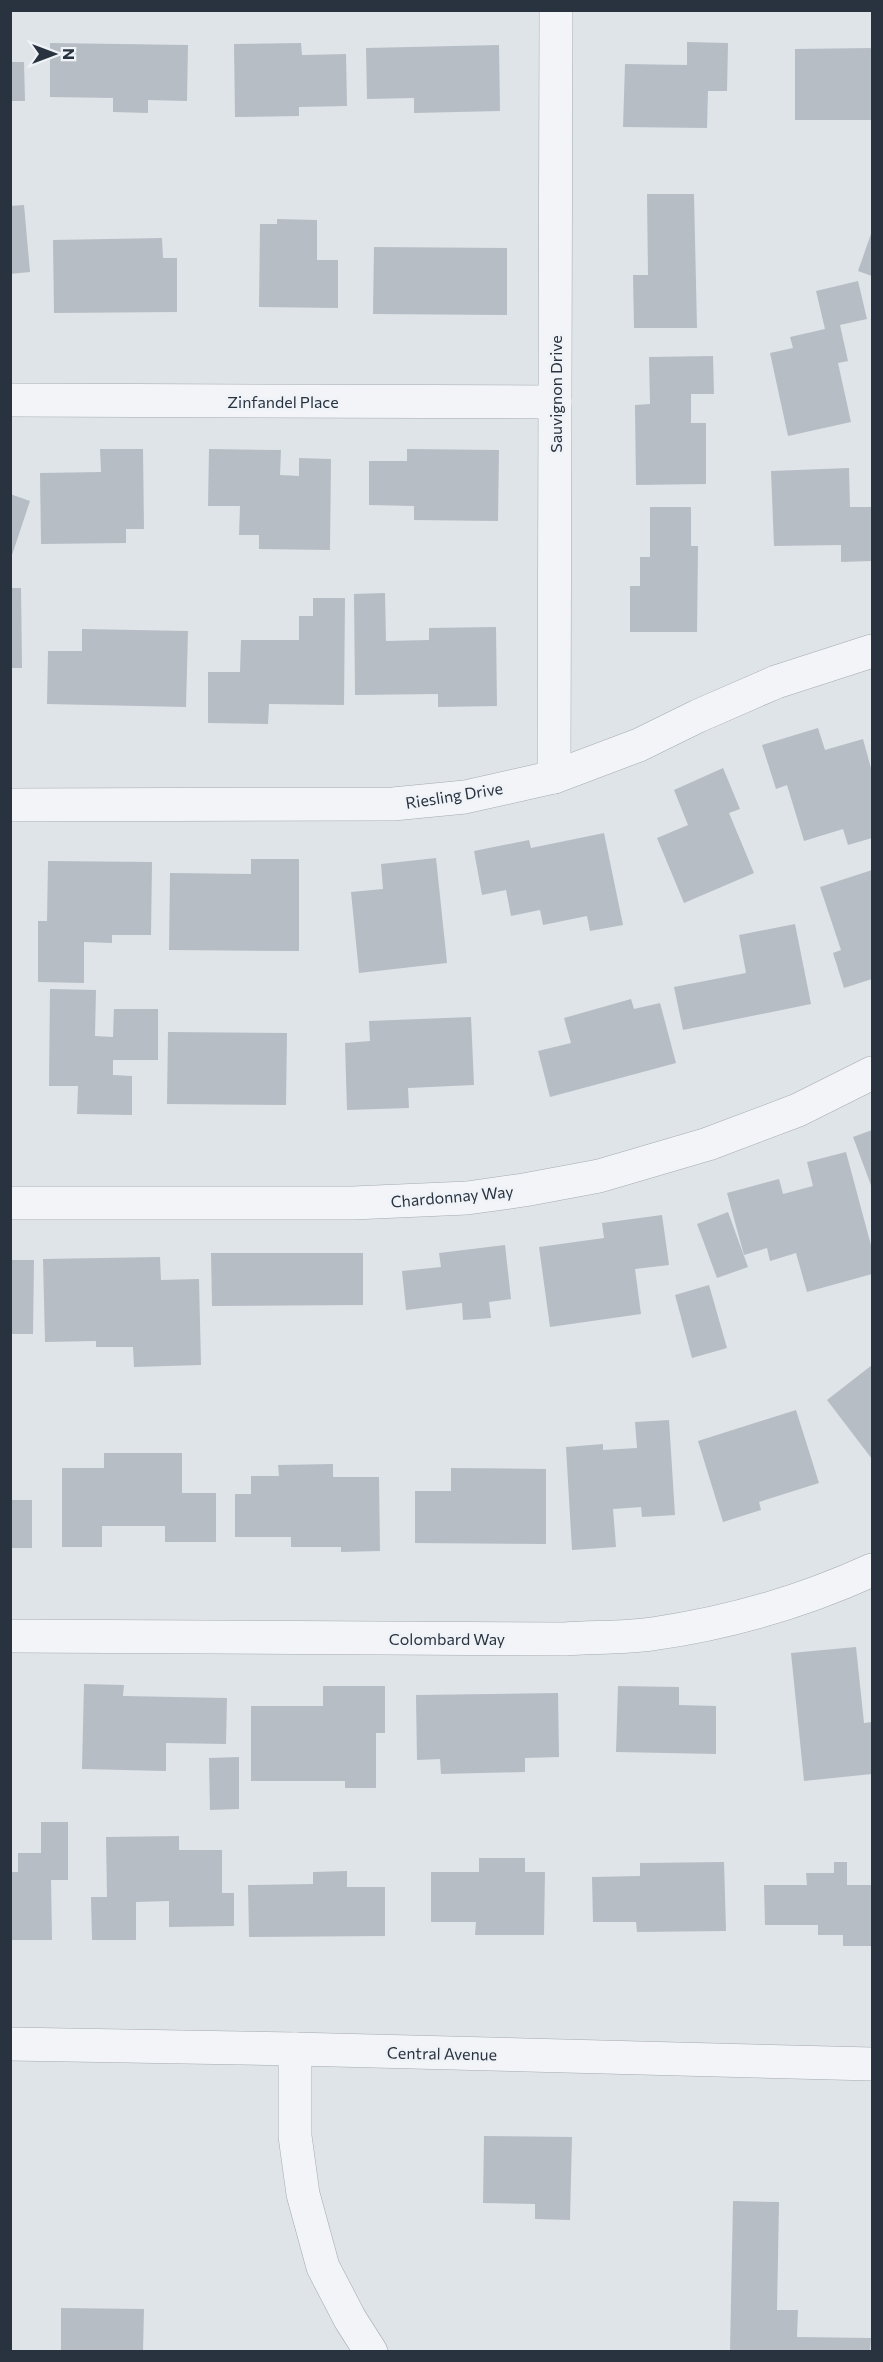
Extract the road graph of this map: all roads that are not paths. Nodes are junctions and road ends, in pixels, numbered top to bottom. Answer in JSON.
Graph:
{"nodes":[{"id":1,"x":556,"y":10,"type":"edge"},
{"id":2,"x":10,"y":400,"type":"edge"},
{"id":3,"x":555,"y":402,"type":"junction"},
{"id":4,"x":873,"y":651,"type":"edge"},
{"id":5,"x":554,"y":777,"type":"junction"},
{"id":6,"x":10,"y":805,"type":"edge"},
{"id":7,"x":873,"y":1073,"type":"edge"},
{"id":8,"x":10,"y":1203,"type":"edge"},
{"id":9,"x":873,"y":1570,"type":"edge"},
{"id":10,"x":10,"y":1636,"type":"edge"},
{"id":11,"x":10,"y":2044,"type":"edge"},
{"id":12,"x":295,"y":2049,"type":"junction"},
{"id":13,"x":873,"y":2064,"type":"edge"},
{"id":14,"x":371,"y":2352,"type":"edge"}],
"edges":[{"from":1,"to":3,"type":"street","name":"Sauvignon Drive"},
{"from":2,"to":3,"type":"street","name":"Zinfandel Place"},
{"from":3,"to":5,"type":"street","name":"Sauvignon Drive"},
{"from":4,"to":5,"type":"street","name":"Riesling Drive"},
{"from":5,"to":6,"type":"street","name":"Riesling Drive"},
{"from":7,"to":8,"type":"street","name":"Chardonnay Way"},
{"from":9,"to":10,"type":"street","name":"Colombard Way"},
{"from":11,"to":12,"type":"street","name":"Central Avenue"},
{"from":12,"to":13,"type":"street","name":"Central Avenue"},
{"from":12,"to":14,"type":"street"}]}
